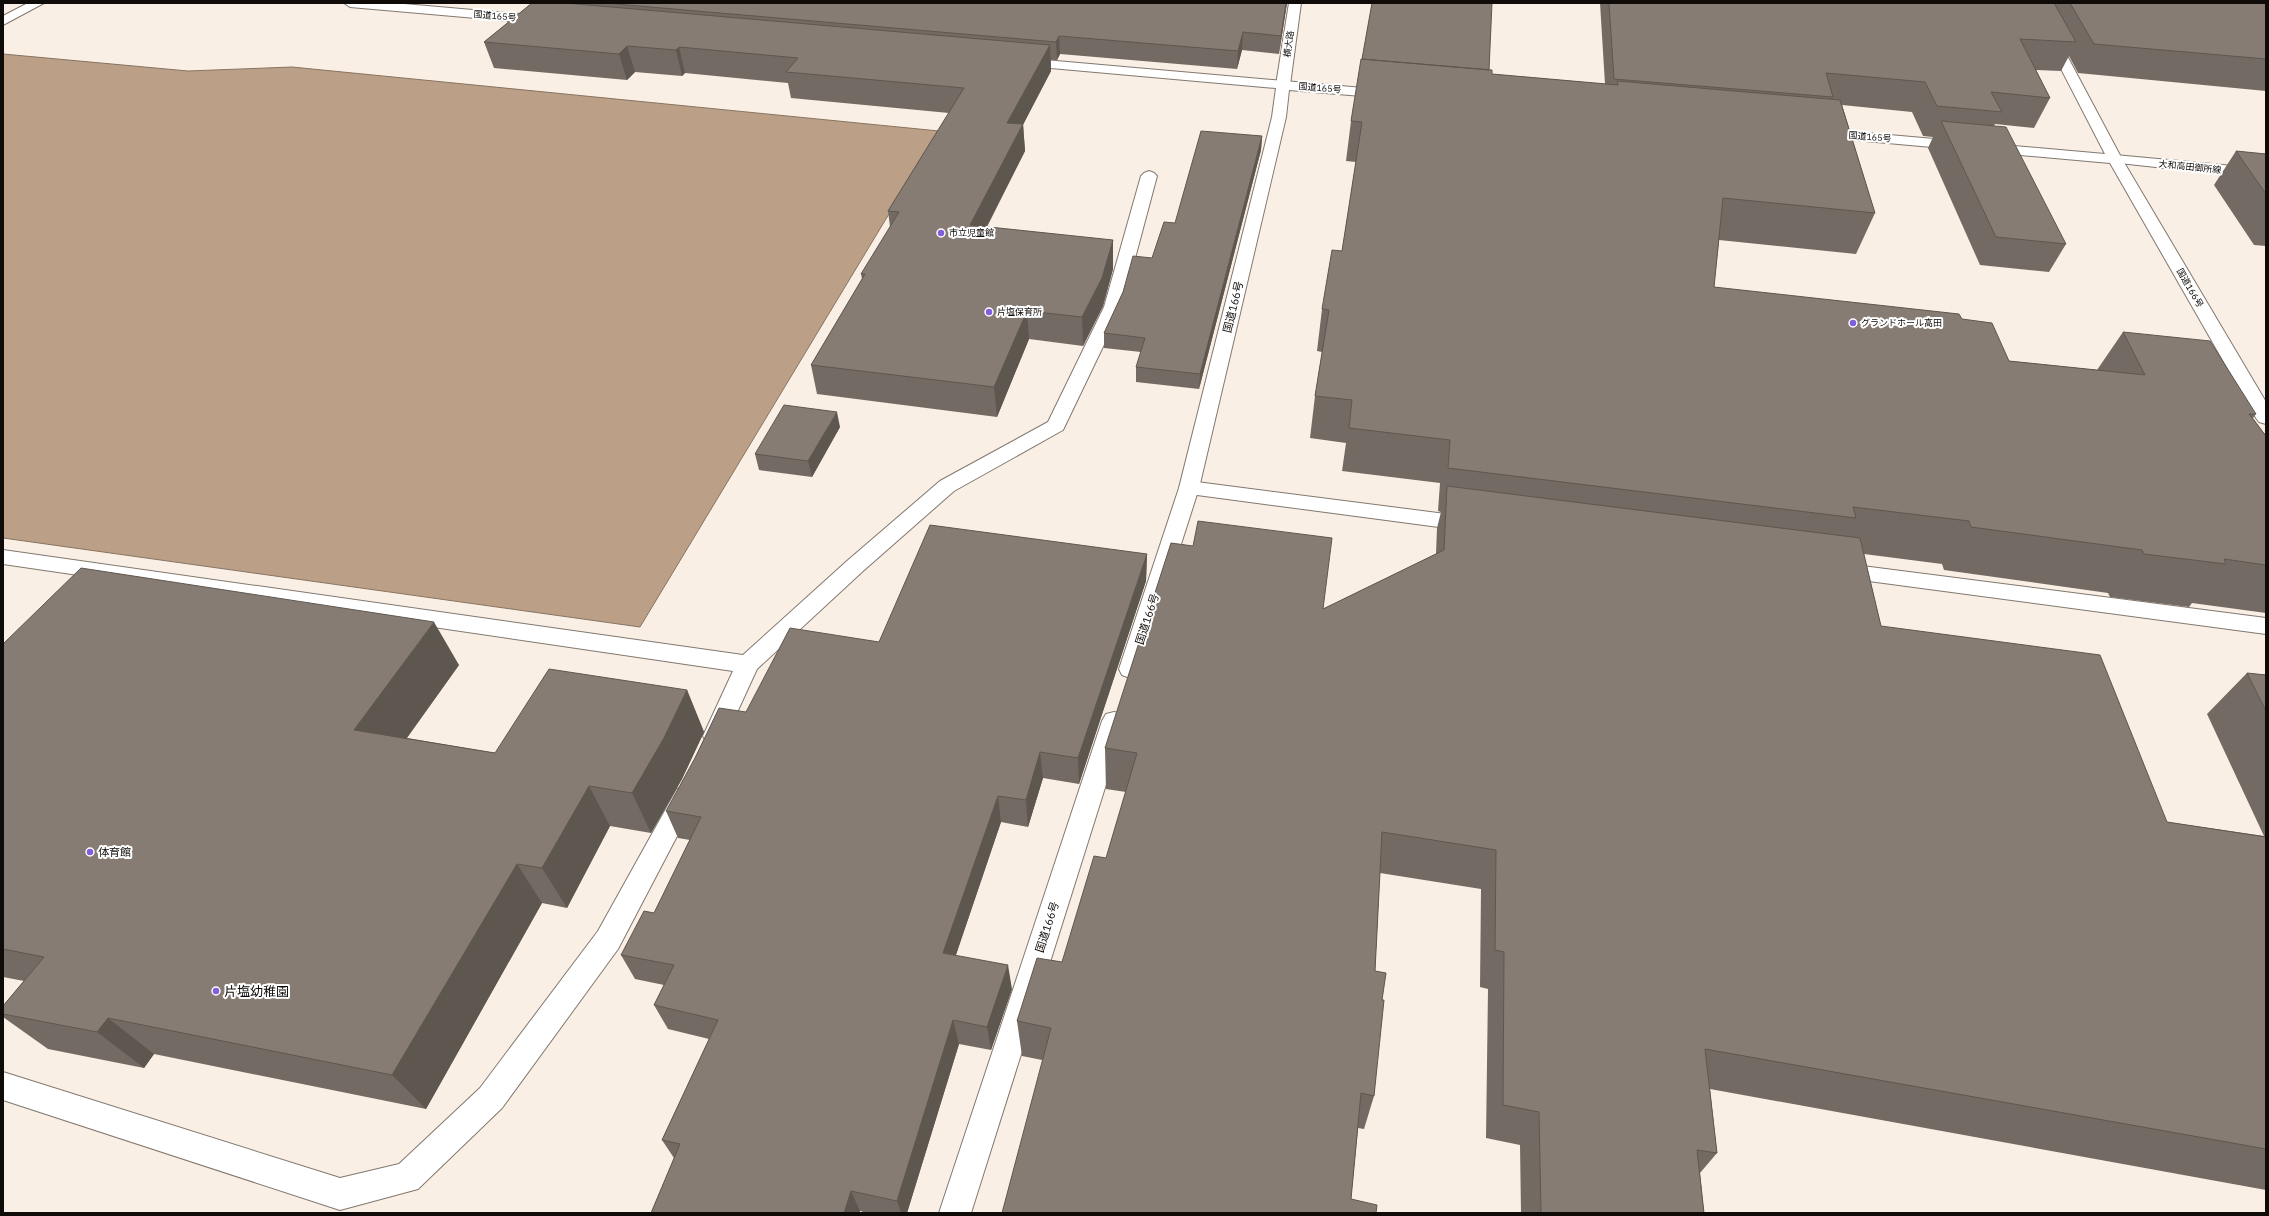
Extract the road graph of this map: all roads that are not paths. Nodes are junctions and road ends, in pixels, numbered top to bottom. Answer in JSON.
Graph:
{"nodes":[{"id":1,"x":38,"y":3,"type":"edge"},
{"id":2,"x":350,"y":3,"type":"edge"},
{"id":3,"x":1295,"y":3,"type":"edge"},
{"id":4,"x":2033,"y":3,"type":"edge"},
{"id":5,"x":554,"y":19,"type":"edge"},
{"id":6,"x":3,"y":21,"type":"edge"},
{"id":7,"x":1007,"y":61,"type":"edge"},
{"id":8,"x":1283,"y":85,"type":"junction"},
{"id":9,"x":1402,"y":95,"type":"edge"},
{"id":10,"x":1806,"y":131,"type":"edge"},
{"id":11,"x":2114,"y":159,"type":"junction"},
{"id":12,"x":2266,"y":174,"type":"edge"},
{"id":13,"x":1149,"y":176,"type":"dead end"},
{"id":14,"x":2266,"y":418,"type":"edge"},
{"id":15,"x":1189,"y":488,"type":"junction"},
{"id":16,"x":1490,"y":526,"type":"edge"},
{"id":17,"x":3,"y":557,"type":"edge"},
{"id":18,"x":1822,"y":569,"type":"edge"},
{"id":19,"x":2266,"y":626,"type":"edge"},
{"id":20,"x":748,"y":664,"type":"junction"},
{"id":21,"x":3,"y":1086,"type":"edge"},
{"id":22,"x":955,"y":1213,"type":"edge"}],
"edges":[{"from":1,"to":6,"type":"main road"},
{"from":2,"to":5,"type":"main road","name":"国道165号"},
{"from":3,"to":8,"type":"main road","name":"横大路"},
{"from":4,"to":11,"type":"main road"},
{"from":7,"to":8,"type":"main road","name":"国道165号"},
{"from":8,"to":9,"type":"main road","name":"国道165号"},
{"from":8,"to":15,"type":"main road","name":"国道166号"},
{"from":10,"to":11,"type":"main road","name":"国道165号"},
{"from":11,"to":12,"type":"main road","name":"大和高田御所線"},
{"from":11,"to":14,"type":"main road","name":"国道166号"},
{"from":13,"to":20,"type":"main road"},
{"from":15,"to":16,"type":"main road"},
{"from":15,"to":22,"type":"main road","name":"国道166号"},
{"from":17,"to":20,"type":"main road"},
{"from":18,"to":19,"type":"main road"},
{"from":20,"to":21,"type":"main road"}]}
